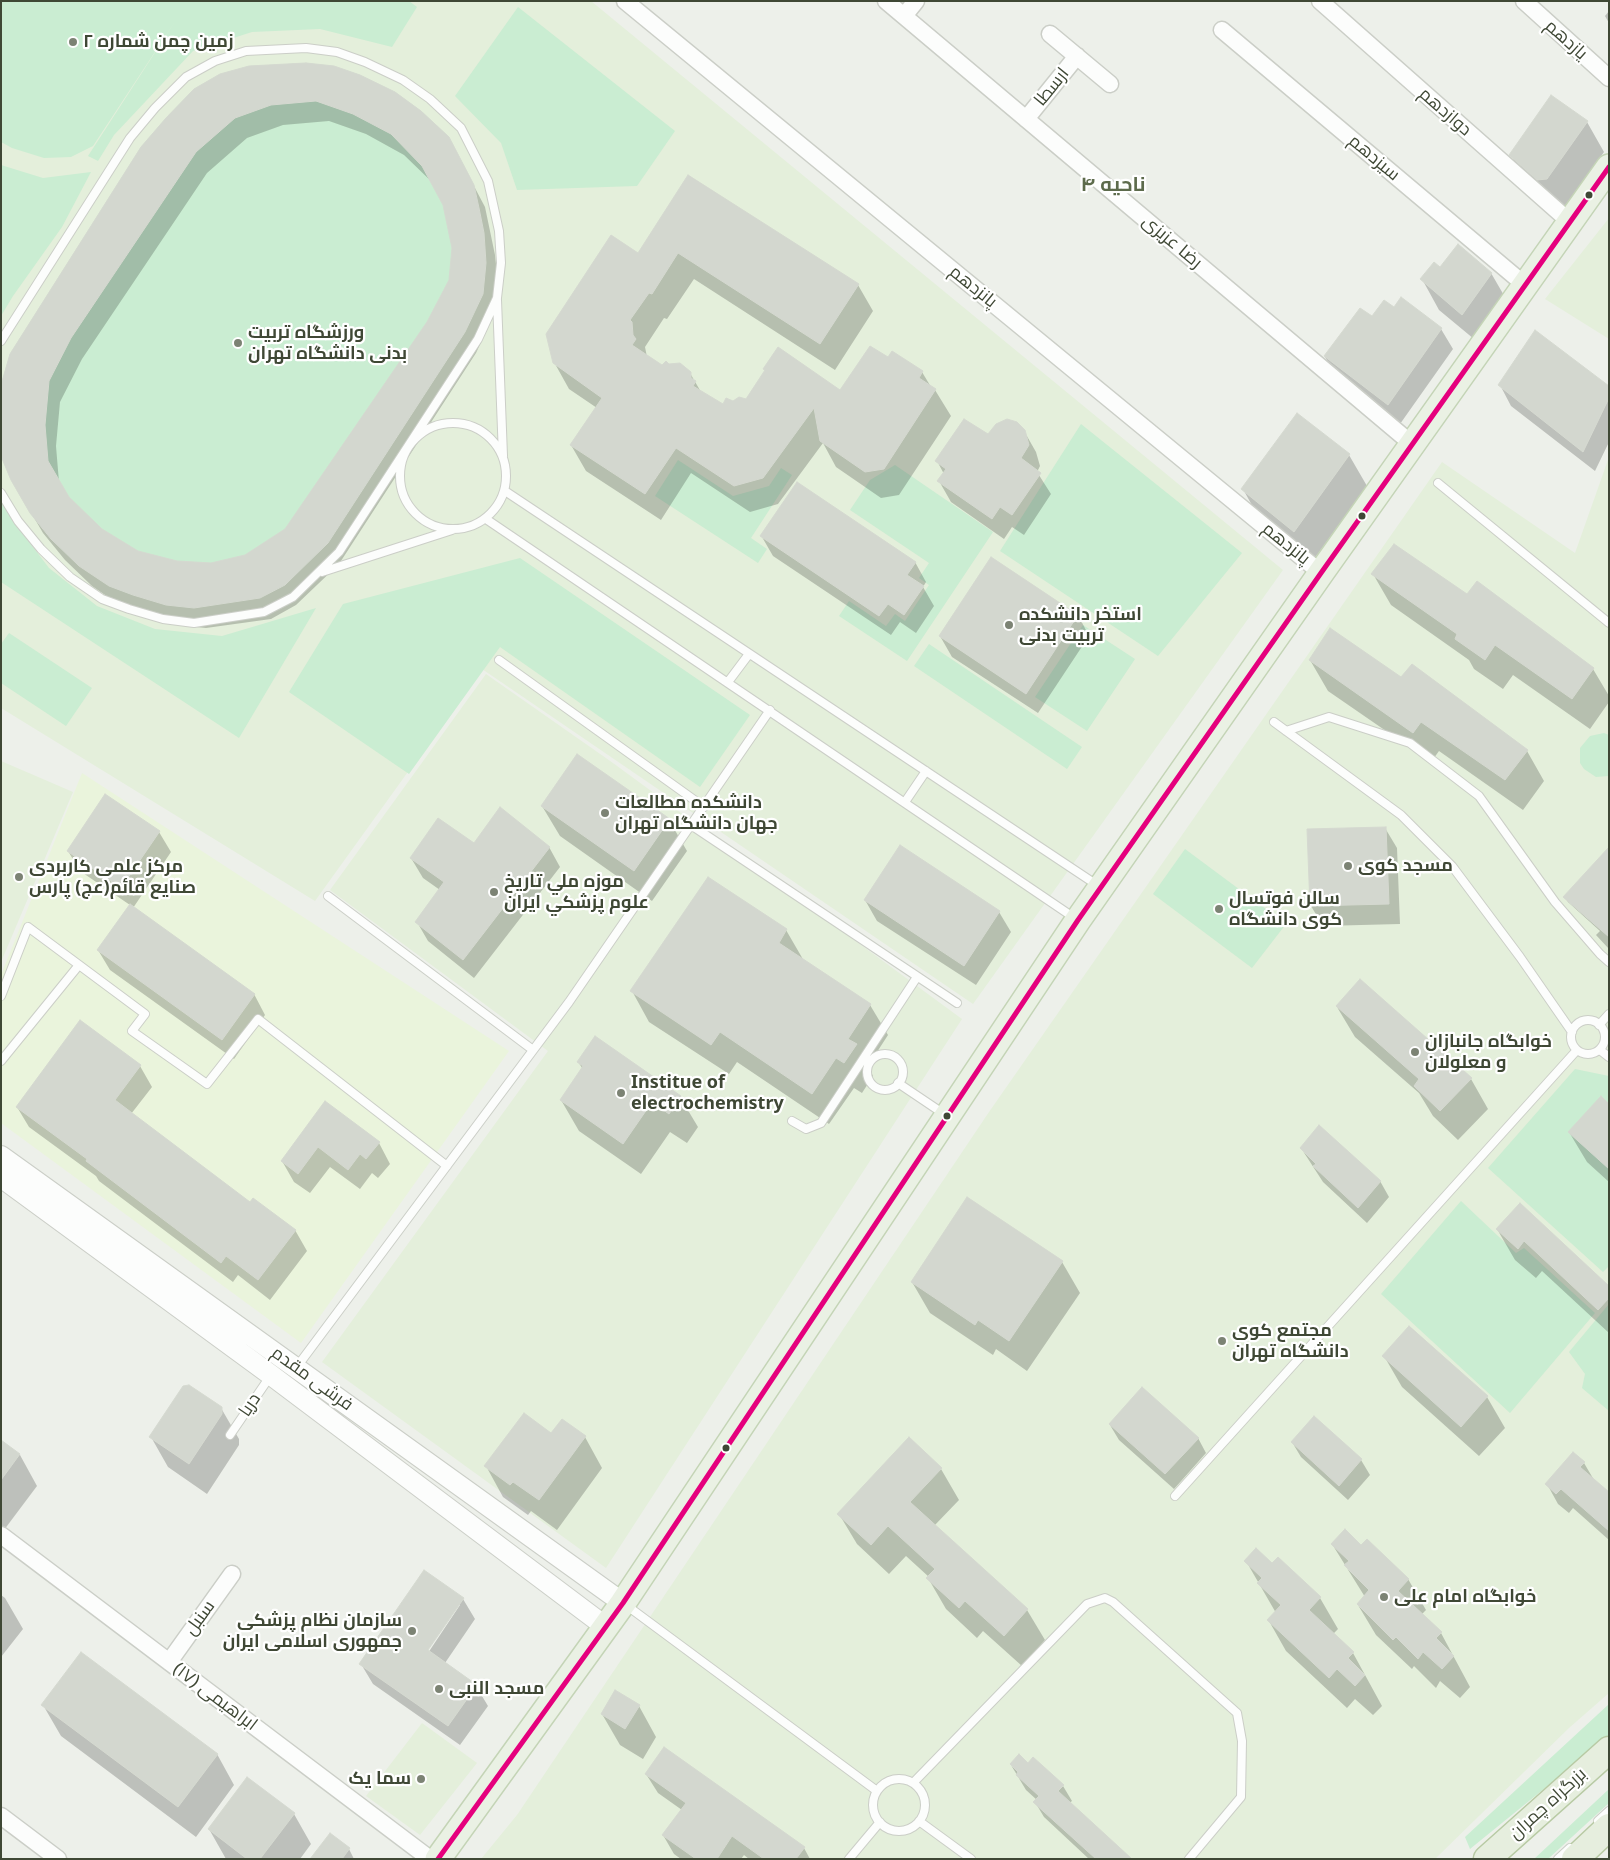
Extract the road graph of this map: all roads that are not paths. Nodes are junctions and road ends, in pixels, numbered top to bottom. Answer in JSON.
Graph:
{"nodes":[{"id":1,"x":625,"y":1,"type":"edge"},
{"id":2,"x":886,"y":1,"type":"edge"},
{"id":3,"x":916,"y":1,"type":"edge"},
{"id":4,"x":1320,"y":1,"type":"edge"},
{"id":5,"x":1524,"y":1,"type":"edge"},
{"id":6,"x":904,"y":16,"type":"junction"},
{"id":7,"x":1222,"y":30,"type":"dead end"},
{"id":8,"x":1050,"y":34,"type":"dead end"},
{"id":9,"x":1077,"y":56,"type":"junction"},
{"id":10,"x":1609,"y":78,"type":"edge"},
{"id":11,"x":1110,"y":84,"type":"dead end"},
{"id":12,"x":1026,"y":119,"type":"junction"},
{"id":13,"x":1609,"y":167,"type":"edge"},
{"id":14,"x":1570,"y":222,"type":"junction"},
{"id":15,"x":1525,"y":285,"type":"junction"},
{"id":16,"x":497,"y":298,"type":"junction"},
{"id":17,"x":1,"y":341,"type":"edge"},
{"id":18,"x":1412,"y":444,"type":"junction"},
{"id":19,"x":407,"y":450,"type":"junction"},
{"id":20,"x":503,"y":458,"type":"junction"},
{"id":21,"x":1438,"y":483,"type":"dead end"},
{"id":22,"x":505,"y":492,"type":"junction"},
{"id":23,"x":1,"y":493,"type":"edge"},
{"id":24,"x":486,"y":519,"type":"junction"},
{"id":25,"x":453,"y":530,"type":"junction"},
{"id":26,"x":320,"y":572,"type":"junction"},
{"id":27,"x":1320,"y":573,"type":"junction"},
{"id":28,"x":1609,"y":624,"type":"edge"},
{"id":29,"x":749,"y":654,"type":"junction"},
{"id":30,"x":499,"y":660,"type":"dead end"},
{"id":31,"x":728,"y":682,"type":"junction"},
{"id":32,"x":770,"y":710,"type":"junction"},
{"id":33,"x":1274,"y":722,"type":"dead end"},
{"id":34,"x":1286,"y":731,"type":"junction"},
{"id":35,"x":926,"y":771,"type":"junction"},
{"id":36,"x":905,"y":802,"type":"junction"},
{"id":37,"x":704,"y":807,"type":"junction"},
{"id":38,"x":692,"y":825,"type":"junction"},
{"id":39,"x":1101,"y":888,"type":"junction"},
{"id":40,"x":328,"y":896,"type":"dead end"},
{"id":41,"x":1078,"y":920,"type":"junction"},
{"id":42,"x":1609,"y":962,"type":"edge"},
{"id":43,"x":79,"y":965,"type":"junction"},
{"id":44,"x":917,"y":977,"type":"junction"},
{"id":45,"x":1,"y":996,"type":"edge"},
{"id":46,"x":956,"y":1003,"type":"dead end"},
{"id":47,"x":1609,"y":1014,"type":"edge"},
{"id":48,"x":1600,"y":1025,"type":"junction"},
{"id":49,"x":1572,"y":1032,"type":"junction"},
{"id":50,"x":533,"y":1050,"type":"junction"},
{"id":51,"x":1577,"y":1050,"type":"junction"},
{"id":52,"x":1600,"y":1050,"type":"junction"},
{"id":53,"x":1609,"y":1057,"type":"edge"},
{"id":54,"x":1,"y":1061,"type":"edge"},
{"id":55,"x":866,"y":1061,"type":"junction"},
{"id":56,"x":898,"y":1083,"type":"junction"},
{"id":57,"x":947,"y":1116,"type":"junction"},
{"id":58,"x":792,"y":1120,"type":"dead end"},
{"id":59,"x":1,"y":1156,"type":"edge"},
{"id":60,"x":447,"y":1166,"type":"junction"},
{"id":61,"x":1,"y":1177,"type":"edge"},
{"id":62,"x":296,"y":1368,"type":"junction"},
{"id":63,"x":271,"y":1375,"type":"junction"},
{"id":64,"x":230,"y":1435,"type":"dead end"},
{"id":65,"x":1175,"y":1496,"type":"dead end"},
{"id":66,"x":1,"y":1535,"type":"edge"},
{"id":67,"x":232,"y":1574,"type":"dead end"},
{"id":68,"x":623,"y":1603,"type":"junction"},
{"id":69,"x":606,"y":1627,"type":"junction"},
{"id":70,"x":169,"y":1662,"type":"junction"},
{"id":71,"x":1609,"y":1750,"type":"edge"},
{"id":72,"x":913,"y":1783,"type":"junction"},
{"id":73,"x":877,"y":1791,"type":"junction"},
{"id":74,"x":1609,"y":1811,"type":"edge"},
{"id":75,"x":1,"y":1816,"type":"edge"},
{"id":76,"x":919,"y":1821,"type":"junction"},
{"id":77,"x":880,"y":1822,"type":"junction"},
{"id":78,"x":1599,"y":1828,"type":"edge"},
{"id":79,"x":1576,"y":1850,"type":"edge"},
{"id":80,"x":58,"y":1859,"type":"edge"},
{"id":81,"x":430,"y":1859,"type":"edge"},
{"id":82,"x":438,"y":1859,"type":"edge"},
{"id":83,"x":849,"y":1859,"type":"edge"},
{"id":84,"x":971,"y":1859,"type":"edge"},
{"id":85,"x":1189,"y":1859,"type":"edge"},
{"id":86,"x":1487,"y":1859,"type":"edge"},
{"id":87,"x":1558,"y":1859,"type":"edge"}],
"edges":[{"from":1,"to":27,"type":"street","name":"پانزدهم"},
{"from":2,"to":6,"type":"street","name":"رضا عزیزی"},
{"from":3,"to":6,"type":"street"},
{"from":4,"to":14,"type":"street","name":"دوازدهم"},
{"from":5,"to":10,"type":"street","name":"یازدهم"},
{"from":6,"to":12,"type":"street","name":"رضا عزیزی"},
{"from":7,"to":15,"type":"street","name":"سیزدهم"},
{"from":8,"to":9,"type":"street","name":"ارسطا"},
{"from":9,"to":11,"type":"street","name":"ارسطا"},
{"from":9,"to":12,"type":"street","name":"ارسطا"},
{"from":12,"to":18,"type":"street","name":"رضا عزیزی"},
{"from":13,"to":14,"type":"main road"},
{"from":14,"to":15,"type":"main road"},
{"from":15,"to":18,"type":"main road"},
{"from":16,"to":17,"type":"lane"},
{"from":16,"to":19,"type":"lane"},
{"from":16,"to":20,"type":"lane"},
{"from":18,"to":27,"type":"main road"},
{"from":19,"to":20,"type":"lane"},
{"from":19,"to":25,"type":"lane"},
{"from":19,"to":26,"type":"lane"},
{"from":20,"to":22,"type":"lane"},
{"from":21,"to":28,"type":"lane"},
{"from":22,"to":24,"type":"lane"},
{"from":22,"to":29,"type":"lane"},
{"from":23,"to":26,"type":"lane"},
{"from":24,"to":25,"type":"lane"},
{"from":24,"to":31,"type":"lane"},
{"from":25,"to":26,"type":"lane"},
{"from":27,"to":39,"type":"main road"},
{"from":29,"to":31,"type":"lane"},
{"from":29,"to":35,"type":"lane"},
{"from":30,"to":37,"type":"lane"},
{"from":31,"to":32,"type":"lane"},
{"from":32,"to":36,"type":"lane"},
{"from":32,"to":37,"type":"lane"},
{"from":33,"to":34,"type":"lane"},
{"from":34,"to":42,"type":"lane"},
{"from":34,"to":49,"type":"lane"},
{"from":35,"to":36,"type":"lane"},
{"from":35,"to":39,"type":"lane"},
{"from":36,"to":41,"type":"lane"},
{"from":37,"to":38,"type":"lane"},
{"from":38,"to":44,"type":"lane"},
{"from":38,"to":50,"type":"lane"},
{"from":39,"to":41,"type":"main road"},
{"from":40,"to":50,"type":"lane"},
{"from":41,"to":57,"type":"main road"},
{"from":43,"to":45,"type":"lane"},
{"from":43,"to":54,"type":"lane"},
{"from":43,"to":60,"type":"lane"},
{"from":44,"to":46,"type":"lane"},
{"from":44,"to":55,"type":"lane"},
{"from":47,"to":48,"type":"lane"},
{"from":48,"to":49,"type":"lane"},
{"from":48,"to":52,"type":"lane"},
{"from":49,"to":51,"type":"lane"},
{"from":50,"to":60,"type":"lane"},
{"from":51,"to":52,"type":"lane"},
{"from":51,"to":65,"type":"lane"},
{"from":52,"to":53,"type":"lane"},
{"from":55,"to":56,"type":"lane"},
{"from":55,"to":56,"type":"lane"},
{"from":55,"to":58,"type":"lane"},
{"from":56,"to":57,"type":"lane"},
{"from":57,"to":68,"type":"main road"},
{"from":59,"to":62,"type":"street","name":"فرشی مقدم"},
{"from":60,"to":62,"type":"lane"},
{"from":61,"to":63,"type":"street","name":"فرشی مقدم"},
{"from":62,"to":68,"type":"street","name":"فرشی مقدم"},
{"from":63,"to":64,"type":"lane","name":"دریا"},
{"from":63,"to":69,"type":"street","name":"فرشی مقدم"},
{"from":66,"to":70,"type":"street","name":"ابراهیمی (۱۷)"},
{"from":67,"to":70,"type":"street","name":"سنبل"},
{"from":68,"to":69,"type":"main road"},
{"from":68,"to":73,"type":"lane"},
{"from":69,"to":82,"type":"main road"},
{"from":70,"to":81,"type":"street","name":"ابراهیمی (۱۷)"},
{"from":71,"to":86,"type":"highway","name":"بزرگراه چمران"},
{"from":72,"to":73,"type":"lane"},
{"from":72,"to":76,"type":"lane"},
{"from":72,"to":85,"type":"lane"},
{"from":73,"to":77,"type":"lane"},
{"from":74,"to":78,"type":"lane"},
{"from":75,"to":80,"type":"street"},
{"from":76,"to":77,"type":"lane"},
{"from":76,"to":84,"type":"lane"},
{"from":77,"to":83,"type":"lane"},
{"from":78,"to":79,"type":"highway"},
{"from":79,"to":87,"type":"lane"}]}
